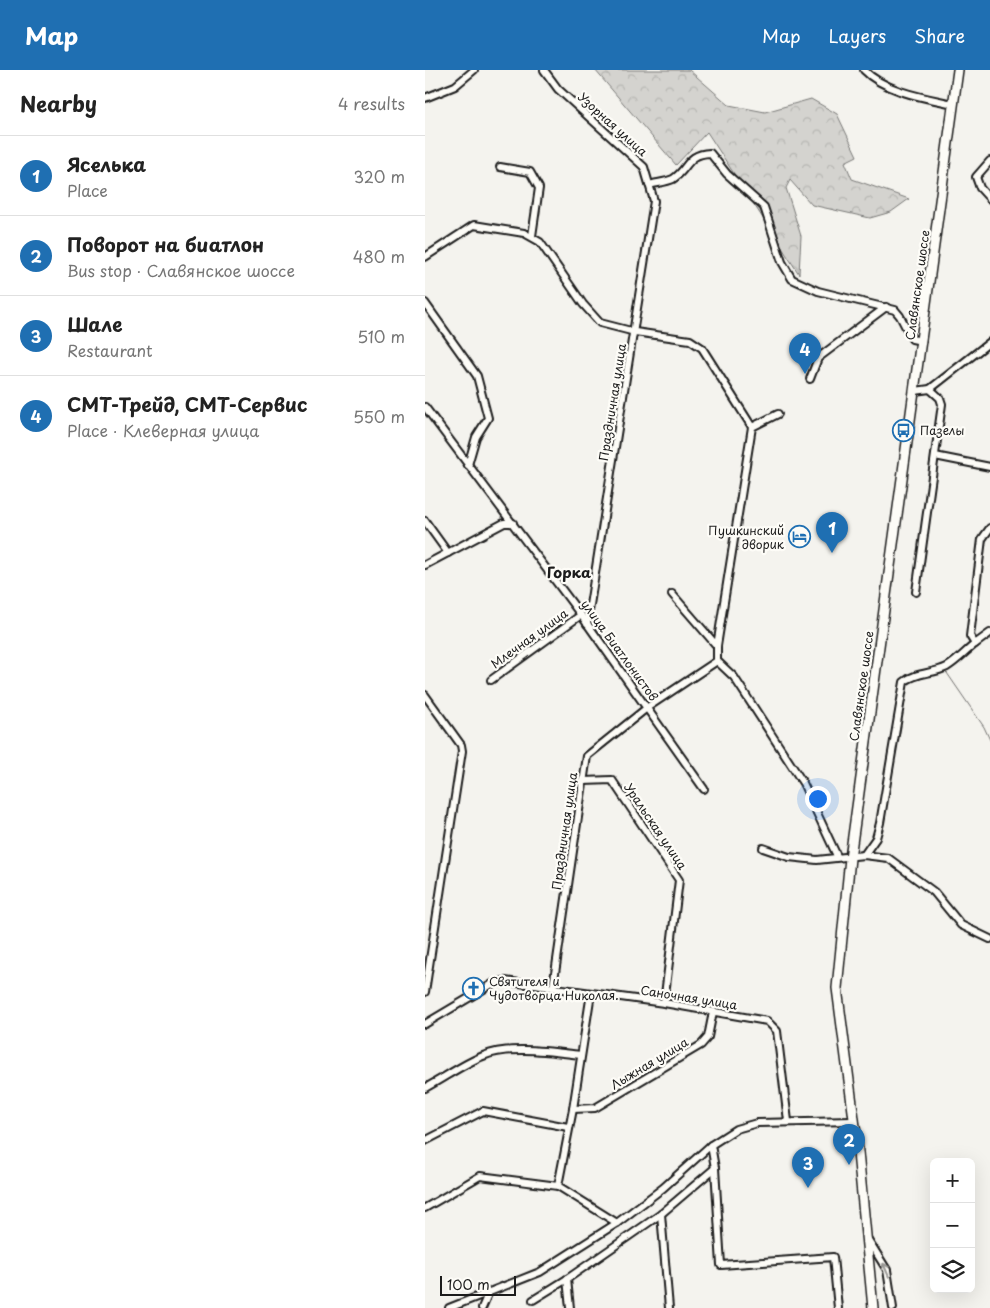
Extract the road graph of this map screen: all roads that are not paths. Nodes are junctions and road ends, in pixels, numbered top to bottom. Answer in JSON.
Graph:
{"nodes":[{"id":1,"x":474,"y":70,"type":"edge"},
{"id":2,"x":544,"y":70,"type":"edge"},
{"id":3,"x":864,"y":70,"type":"edge"},
{"id":4,"x":959,"y":70,"type":"edge"},
{"id":5,"x":425,"y":98,"type":"edge"},
{"id":6,"x":954,"y":104,"type":"junction"},
{"id":7,"x":990,"y":161,"type":"edge"},
{"id":8,"x":501,"y":167,"type":"dead end"},
{"id":9,"x":649,"y":185,"type":"junction"},
{"id":10,"x":990,"y":199,"type":"edge"},
{"id":11,"x":532,"y":236,"type":"junction"},
{"id":12,"x":425,"y":257,"type":"edge"},
{"id":13,"x":425,"y":303,"type":"edge"},
{"id":14,"x":886,"y":307,"type":"junction"},
{"id":15,"x":635,"y":332,"type":"junction"},
{"id":16,"x":922,"y":340,"type":"junction"},
{"id":17,"x":990,"y":342,"type":"edge"},
{"id":18,"x":810,"y":379,"type":"dead end"},
{"id":19,"x":930,"y":389,"type":"junction"},
{"id":20,"x":915,"y":390,"type":"junction"},
{"id":21,"x":425,"y":407,"type":"edge"},
{"id":22,"x":778,"y":414,"type":"dead end"},
{"id":23,"x":752,"y":427,"type":"junction"},
{"id":24,"x":935,"y":456,"type":"junction"},
{"id":25,"x":468,"y":465,"type":"junction"},
{"id":26,"x":990,"y":467,"type":"edge"},
{"id":27,"x":425,"y":521,"type":"edge"},
{"id":28,"x":513,"y":523,"type":"junction"},
{"id":29,"x":990,"y":528,"type":"edge"},
{"id":30,"x":449,"y":553,"type":"junction"},
{"id":31,"x":425,"y":566,"type":"edge"},
{"id":32,"x":916,"y":592,"type":"dead end"},
{"id":33,"x":672,"y":594,"type":"dead end"},
{"id":34,"x":581,"y":615,"type":"junction"},
{"id":35,"x":587,"y":624,"type":"junction"},
{"id":36,"x":990,"y":633,"type":"edge"},
{"id":37,"x":975,"y":644,"type":"junction"},
{"id":38,"x":717,"y":646,"type":"junction"},
{"id":39,"x":717,"y":662,"type":"junction"},
{"id":40,"x":491,"y":680,"type":"dead end"},
{"id":41,"x":425,"y":695,"type":"edge"},
{"id":42,"x":648,"y":707,"type":"junction"},
{"id":43,"x":583,"y":781,"type":"junction"},
{"id":44,"x":705,"y":789,"type":"dead end"},
{"id":45,"x":763,"y":848,"type":"dead end"},
{"id":46,"x":864,"y":855,"type":"junction"},
{"id":47,"x":837,"y":856,"type":"junction"},
{"id":48,"x":849,"y":858,"type":"junction"},
{"id":49,"x":990,"y":939,"type":"edge"},
{"id":50,"x":553,"y":987,"type":"junction"},
{"id":51,"x":425,"y":992,"type":"edge"},
{"id":52,"x":591,"y":993,"type":"junction"},
{"id":53,"x":664,"y":1003,"type":"junction"},
{"id":54,"x":713,"y":1012,"type":"junction"},
{"id":55,"x":425,"y":1024,"type":"edge"},
{"id":56,"x":581,"y":1055,"type":"junction"},
{"id":57,"x":425,"y":1088,"type":"edge"},
{"id":58,"x":573,"y":1109,"type":"junction"},
{"id":59,"x":788,"y":1121,"type":"junction"},
{"id":60,"x":854,"y":1121,"type":"junction"},
{"id":61,"x":568,"y":1127,"type":"junction"},
{"id":62,"x":425,"y":1141,"type":"edge"},
{"id":63,"x":711,"y":1145,"type":"junction"},
{"id":64,"x":715,"y":1168,"type":"junction"},
{"id":65,"x":558,"y":1186,"type":"junction"},
{"id":66,"x":425,"y":1208,"type":"edge"},
{"id":67,"x":661,"y":1214,"type":"junction"},
{"id":68,"x":617,"y":1223,"type":"junction"},
{"id":69,"x":867,"y":1237,"type":"junction"},
{"id":70,"x":567,"y":1279,"type":"junction"},
{"id":71,"x":489,"y":1294,"type":"junction"},
{"id":72,"x":533,"y":1300,"type":"dead end"},
{"id":73,"x":449,"y":1308,"type":"edge"},
{"id":74,"x":482,"y":1308,"type":"edge"},
{"id":75,"x":570,"y":1308,"type":"edge"},
{"id":76,"x":669,"y":1308,"type":"edge"},
{"id":77,"x":838,"y":1308,"type":"edge"},
{"id":78,"x":873,"y":1308,"type":"edge"},
{"id":79,"x":893,"y":1308,"type":"edge"}],
"edges":[{"from":1,"to":5,"type":"street"},
{"from":2,"to":9,"type":"street","name":"Узорная улица"},
{"from":3,"to":6,"type":"street"},
{"from":4,"to":6,"type":"main road","name":"Славянское шоссе"},
{"from":6,"to":16,"type":"main road","name":"Славянское шоссе"},
{"from":7,"to":10,"type":"street"},
{"from":8,"to":11,"type":"street"},
{"from":9,"to":14,"type":"street"},
{"from":9,"to":15,"type":"street","name":"Праздничная улица"},
{"from":11,"to":12,"type":"street"},
{"from":11,"to":15,"type":"street"},
{"from":13,"to":25,"type":"street"},
{"from":14,"to":16,"type":"street"},
{"from":14,"to":18,"type":"street"},
{"from":15,"to":23,"type":"street"},
{"from":15,"to":35,"type":"street","name":"Праздничная улица"},
{"from":16,"to":20,"type":"main road","name":"Славянское шоссе"},
{"from":17,"to":19,"type":"street"},
{"from":19,"to":20,"type":"street"},
{"from":19,"to":24,"type":"street"},
{"from":20,"to":48,"type":"main road","name":"Славянское шоссе"},
{"from":21,"to":25,"type":"street","name":"улица Биатлонистов"},
{"from":22,"to":23,"type":"street"},
{"from":23,"to":38,"type":"street"},
{"from":24,"to":26,"type":"street"},
{"from":24,"to":32,"type":"street"},
{"from":25,"to":28,"type":"street","name":"улица Биатлонистов"},
{"from":27,"to":30,"type":"street"},
{"from":28,"to":30,"type":"street"},
{"from":28,"to":34,"type":"street","name":"улица Биатлонистов"},
{"from":29,"to":37,"type":"street"},
{"from":30,"to":31,"type":"street"},
{"from":33,"to":38,"type":"street"},
{"from":34,"to":35,"type":"street","name":"улица Биатлонистов"},
{"from":34,"to":40,"type":"street","name":"Млечная улица"},
{"from":35,"to":42,"type":"street","name":"улица Биатлонистов"},
{"from":36,"to":37,"type":"street"},
{"from":37,"to":46,"type":"street"},
{"from":38,"to":39,"type":"street"},
{"from":39,"to":42,"type":"street","name":"Праздничная улица"},
{"from":39,"to":47,"type":"street"},
{"from":41,"to":51,"type":"street"},
{"from":42,"to":43,"type":"street","name":"Праздничная улица"},
{"from":42,"to":44,"type":"street","name":"улица Биатлонистов"},
{"from":43,"to":50,"type":"street","name":"Праздничная улица"},
{"from":43,"to":53,"type":"street","name":"Уральская улица"},
{"from":45,"to":47,"type":"street"},
{"from":46,"to":48,"type":"street"},
{"from":46,"to":49,"type":"street"},
{"from":47,"to":48,"type":"street"},
{"from":48,"to":60,"type":"main road","name":"Славянское шоссе"},
{"from":50,"to":52,"type":"street","name":"Саночная улица"},
{"from":50,"to":55,"type":"street","name":"Саночная улица"},
{"from":52,"to":53,"type":"street","name":"Саночная улица"},
{"from":52,"to":56,"type":"street"},
{"from":53,"to":54,"type":"street","name":"Саночная улица"},
{"from":54,"to":58,"type":"street","name":"Лыжная улица"},
{"from":54,"to":59,"type":"street","name":"Саночная улица"},
{"from":56,"to":57,"type":"street"},
{"from":56,"to":58,"type":"street"},
{"from":58,"to":61,"type":"street"},
{"from":59,"to":60,"type":"street"},
{"from":59,"to":63,"type":"street"},
{"from":60,"to":69,"type":"main road","name":"Славянское шоссе"},
{"from":61,"to":62,"type":"street"},
{"from":61,"to":65,"type":"street"},
{"from":63,"to":64,"type":"street"},
{"from":63,"to":68,"type":"street"},
{"from":64,"to":67,"type":"street"},
{"from":64,"to":77,"type":"street"},
{"from":65,"to":66,"type":"street"},
{"from":65,"to":68,"type":"street"},
{"from":67,"to":70,"type":"street"},
{"from":67,"to":76,"type":"street"},
{"from":68,"to":71,"type":"street"},
{"from":69,"to":78,"type":"main road","name":"Славянское шоссе"},
{"from":79,"to":69,"type":"street","one_way":true},
{"from":70,"to":72,"type":"street"},
{"from":70,"to":75,"type":"street"},
{"from":71,"to":73,"type":"street"},
{"from":71,"to":74,"type":"street"}]}
